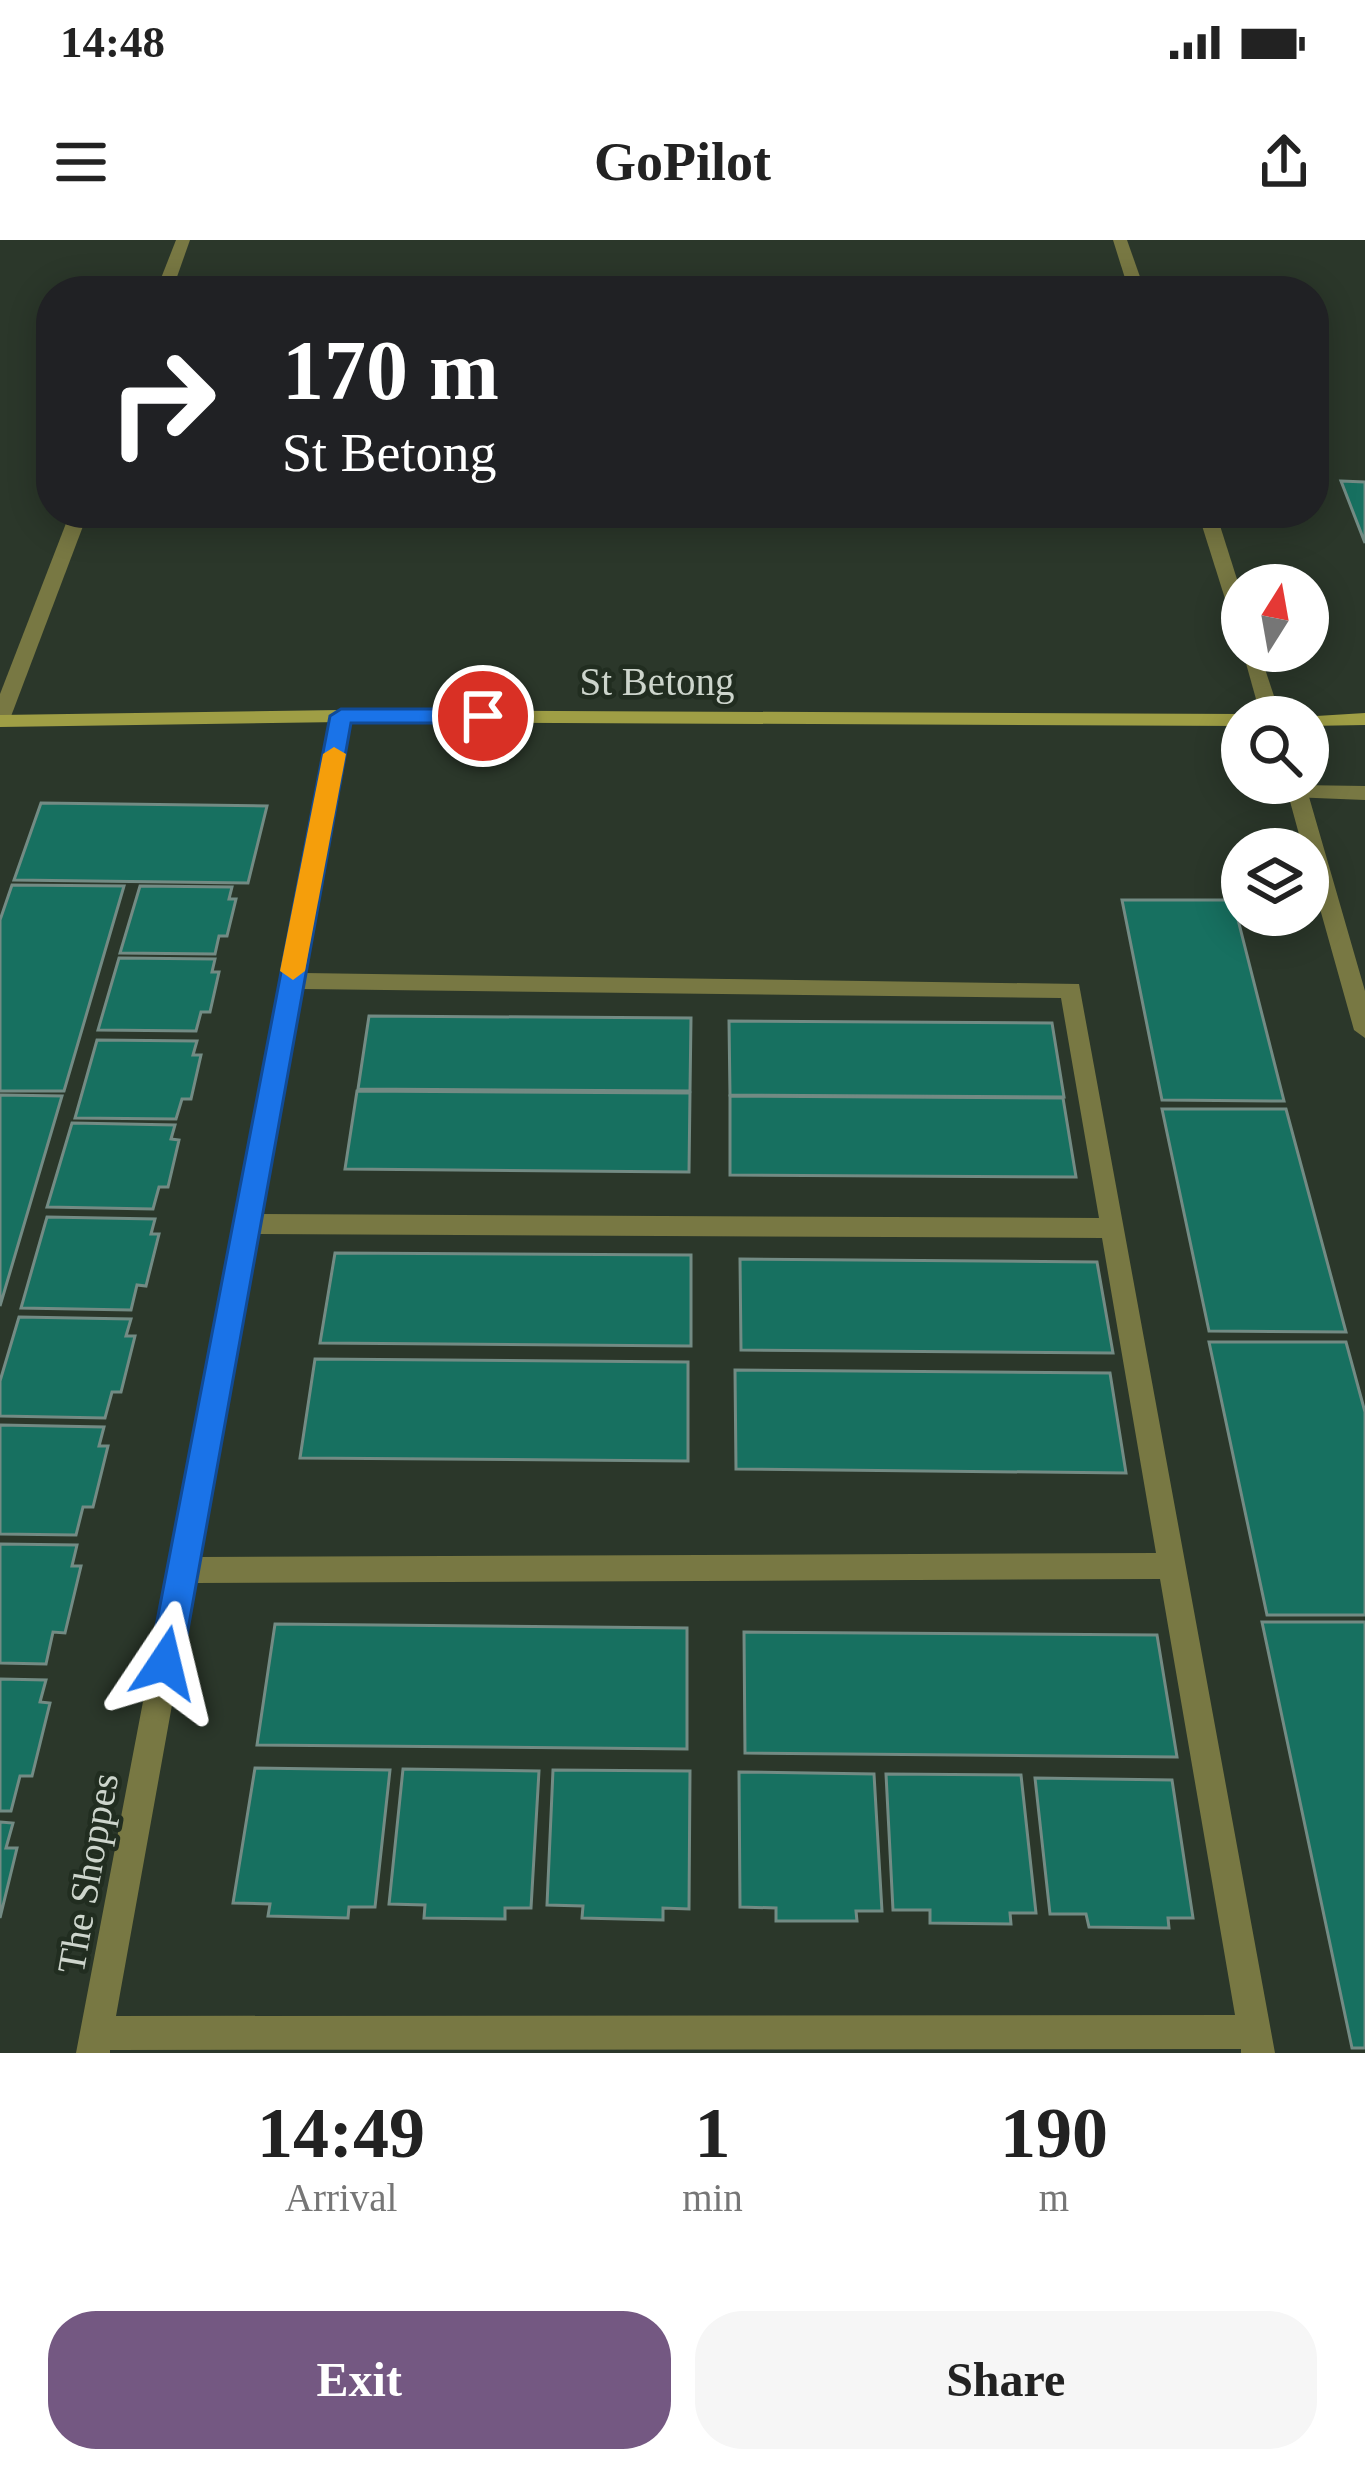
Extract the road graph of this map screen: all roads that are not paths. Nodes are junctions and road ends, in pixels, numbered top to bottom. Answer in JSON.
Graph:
{"nodes":[{"id":1,"x":183,"y":240,"type":"edge"},
{"id":2,"x":1120,"y":240,"type":"edge"},
{"id":3,"x":170,"y":276,"type":"edge"},
{"id":4,"x":1132,"y":276,"type":"edge"},
{"id":5,"x":73,"y":528,"type":"edge"},
{"id":6,"x":1212,"y":528,"type":"edge"},
{"id":7,"x":1223,"y":564,"type":"edge"},
{"id":8,"x":341,"y":716,"type":"junction"},
{"id":9,"x":1365,"y":719,"type":"edge"},
{"id":10,"x":0,"y":720,"type":"edge"},
{"id":11,"x":1221,"y":720,"type":"edge"},
{"id":12,"x":1329,"y":720,"type":"edge"},
{"id":13,"x":1329,"y":791,"type":"edge"},
{"id":14,"x":1365,"y":794,"type":"edge"},
{"id":15,"x":1301,"y":804,"type":"edge"},
{"id":16,"x":291,"y":980,"type":"junction"},
{"id":17,"x":1365,"y":1030,"type":"edge"},
{"id":18,"x":246,"y":1223,"type":"junction"},
{"id":19,"x":1113,"y":1228,"type":"junction"},
{"id":20,"x":1173,"y":1566,"type":"junction"},
{"id":21,"x":182,"y":1570,"type":"junction"},
{"id":22,"x":95,"y":2043,"type":"edge"},
{"id":23,"x":1256,"y":2043,"type":"edge"}],
"edges":[{"from":1,"to":3,"type":"street"},
{"from":2,"to":4,"type":"street"},
{"from":5,"to":10,"type":"street"},
{"from":6,"to":7,"type":"street"},
{"from":8,"to":10,"type":"main road","name":"St Betong"},
{"from":8,"to":11,"type":"main road","name":"St Betong"},
{"from":8,"to":16,"type":"street","name":"The Shoppes"},
{"from":9,"to":12,"type":"main road"},
{"from":13,"to":14,"type":"street"},
{"from":15,"to":17,"type":"street"},
{"from":16,"to":18,"type":"street","name":"The Shoppes"},
{"from":16,"to":19,"type":"street"},
{"from":18,"to":19,"type":"street"},
{"from":18,"to":21,"type":"street","name":"The Shoppes"},
{"from":19,"to":20,"type":"street"},
{"from":20,"to":21,"type":"street"},
{"from":20,"to":23,"type":"street"},
{"from":21,"to":22,"type":"street","name":"The Shoppes"},
{"from":22,"to":23,"type":"street"}]}
